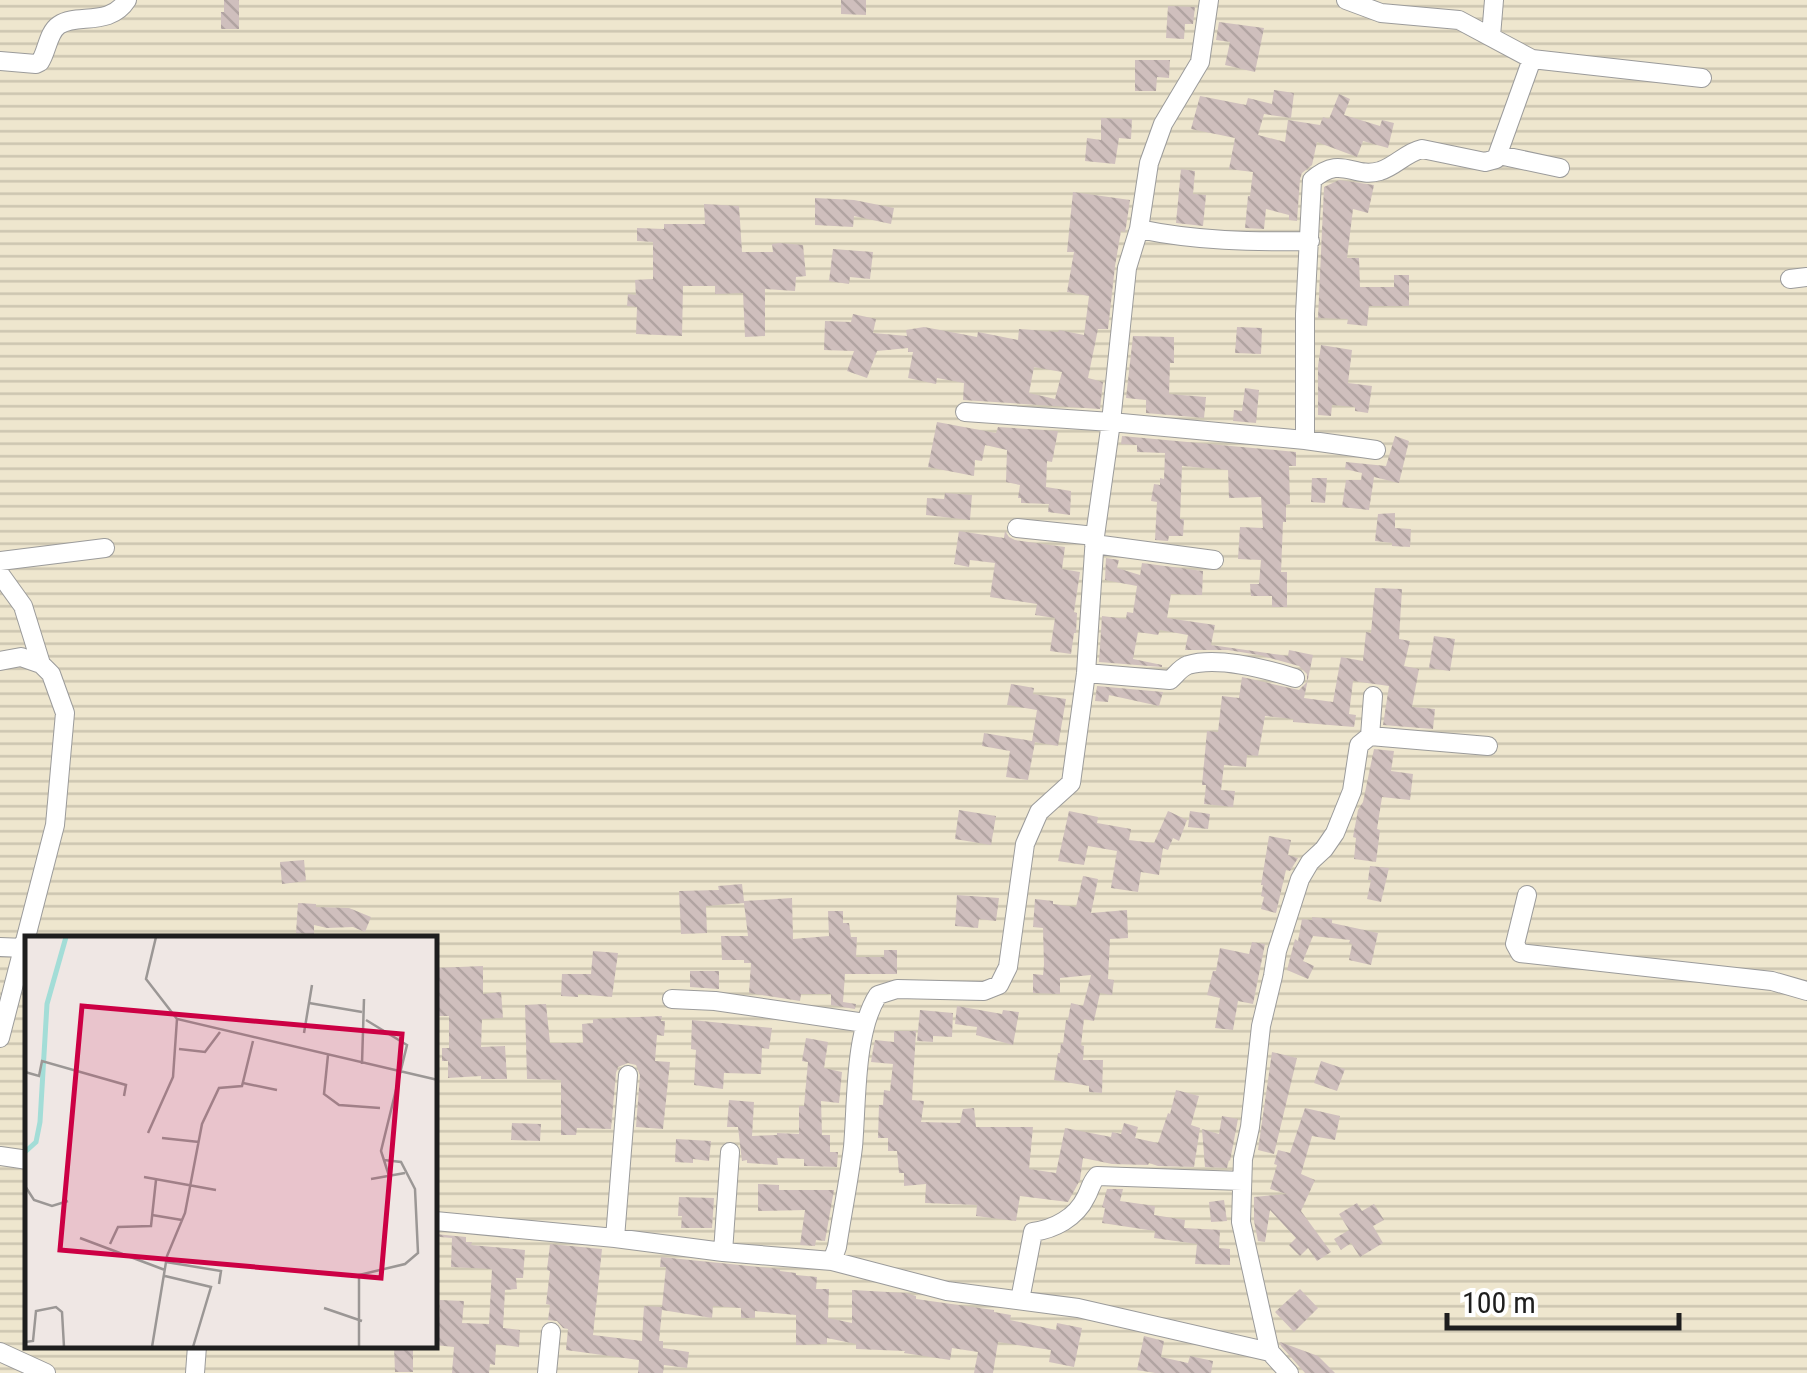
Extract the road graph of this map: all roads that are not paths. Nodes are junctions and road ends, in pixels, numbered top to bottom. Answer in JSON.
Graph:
{"nodes":[{"id":1,"x":127,"y":0,"type":"edge"},
{"id":2,"x":1209,"y":0,"type":"edge"},
{"id":3,"x":1346,"y":0,"type":"edge"},
{"id":4,"x":1494,"y":0,"type":"edge"},
{"id":5,"x":1490,"y":36,"type":"junction"},
{"id":6,"x":1532,"y":58,"type":"junction"},
{"id":7,"x":0,"y":61,"type":"edge"},
{"id":8,"x":1702,"y":78,"type":"dead end"},
{"id":9,"x":1499,"y":155,"type":"junction"},
{"id":10,"x":1560,"y":168,"type":"dead end"},
{"id":11,"x":1139,"y":230,"type":"junction"},
{"id":12,"x":1310,"y":241,"type":"junction"},
{"id":13,"x":964,"y":412,"type":"dead end"},
{"id":14,"x":1111,"y":422,"type":"junction"},
{"id":15,"x":1305,"y":440,"type":"junction"},
{"id":16,"x":1376,"y":450,"type":"dead end"},
{"id":17,"x":1017,"y":528,"type":"dead end"},
{"id":18,"x":1095,"y":540,"type":"junction"},
{"id":19,"x":105,"y":548,"type":"dead end"},
{"id":20,"x":1214,"y":560,"type":"dead end"},
{"id":21,"x":0,"y":561,"type":"edge"},
{"id":22,"x":0,"y":574,"type":"edge"},
{"id":23,"x":0,"y":661,"type":"edge"},
{"id":24,"x":41,"y":664,"type":"junction"},
{"id":25,"x":1086,"y":673,"type":"junction"},
{"id":26,"x":1295,"y":678,"type":"dead end"},
{"id":27,"x":1373,"y":696,"type":"dead end"},
{"id":28,"x":1370,"y":736,"type":"junction"},
{"id":29,"x":1488,"y":746,"type":"dead end"},
{"id":30,"x":1527,"y":895,"type":"dead end"},
{"id":31,"x":28,"y":936,"type":"edge"},
{"id":32,"x":0,"y":946,"type":"edge"},
{"id":33,"x":25,"y":948,"type":"joint"},
{"id":34,"x":1807,"y":991,"type":"edge"},
{"id":35,"x":672,"y":999,"type":"dead end"},
{"id":36,"x":865,"y":1023,"type":"junction"},
{"id":37,"x":0,"y":1038,"type":"edge"},
{"id":38,"x":628,"y":1076,"type":"dead end"},
{"id":39,"x":730,"y":1152,"type":"dead end"},
{"id":40,"x":0,"y":1156,"type":"edge"},
{"id":41,"x":25,"y":1160,"type":"edge"},
{"id":42,"x":1242,"y":1180,"type":"junction"},
{"id":43,"x":438,"y":1221,"type":"edge"},
{"id":44,"x":615,"y":1238,"type":"junction"},
{"id":45,"x":723,"y":1252,"type":"junction"},
{"id":46,"x":832,"y":1261,"type":"junction"},
{"id":47,"x":1020,"y":1300,"type":"junction"},
{"id":48,"x":551,"y":1332,"type":"dead end"},
{"id":49,"x":197,"y":1348,"type":"edge"},
{"id":50,"x":0,"y":1352,"type":"edge"},
{"id":51,"x":1270,"y":1352,"type":"junction"},
{"id":52,"x":46,"y":1373,"type":"edge"},
{"id":53,"x":195,"y":1373,"type":"edge"},
{"id":54,"x":548,"y":1373,"type":"edge"},
{"id":55,"x":1289,"y":1373,"type":"edge"}],
"edges":[{"from":1,"to":7,"type":"street"},
{"from":2,"to":11,"type":"street"},
{"from":3,"to":5,"type":"street"},
{"from":4,"to":5,"type":"street"},
{"from":5,"to":6,"type":"street"},
{"from":6,"to":8,"type":"street"},
{"from":6,"to":9,"type":"street"},
{"from":9,"to":10,"type":"street"},
{"from":9,"to":12,"type":"street"},
{"from":11,"to":12,"type":"street"},
{"from":11,"to":14,"type":"street"},
{"from":12,"to":15,"type":"street"},
{"from":13,"to":14,"type":"street"},
{"from":14,"to":15,"type":"street"},
{"from":14,"to":18,"type":"street"},
{"from":15,"to":16,"type":"street"},
{"from":17,"to":18,"type":"street"},
{"from":18,"to":20,"type":"street"},
{"from":18,"to":25,"type":"street"},
{"from":19,"to":21,"type":"street"},
{"from":22,"to":24,"type":"street"},
{"from":23,"to":24,"type":"street"},
{"from":24,"to":31,"type":"street"},
{"from":25,"to":26,"type":"street"},
{"from":25,"to":36,"type":"street"},
{"from":27,"to":28,"type":"street"},
{"from":28,"to":29,"type":"street"},
{"from":28,"to":42,"type":"street"},
{"from":30,"to":34,"type":"street"},
{"from":32,"to":33,"type":"street"},
{"from":33,"to":37,"type":"street"},
{"from":35,"to":36,"type":"street"},
{"from":36,"to":46,"type":"street"},
{"from":38,"to":44,"type":"street"},
{"from":39,"to":45,"type":"street"},
{"from":40,"to":41,"type":"street"},
{"from":42,"to":47,"type":"street"},
{"from":42,"to":51,"type":"street"},
{"from":43,"to":44,"type":"street"},
{"from":44,"to":45,"type":"street"},
{"from":45,"to":46,"type":"street"},
{"from":46,"to":47,"type":"street"},
{"from":47,"to":51,"type":"street"},
{"from":48,"to":54,"type":"street"},
{"from":49,"to":53,"type":"street"},
{"from":50,"to":52,"type":"street"},
{"from":51,"to":55,"type":"street"}]}
